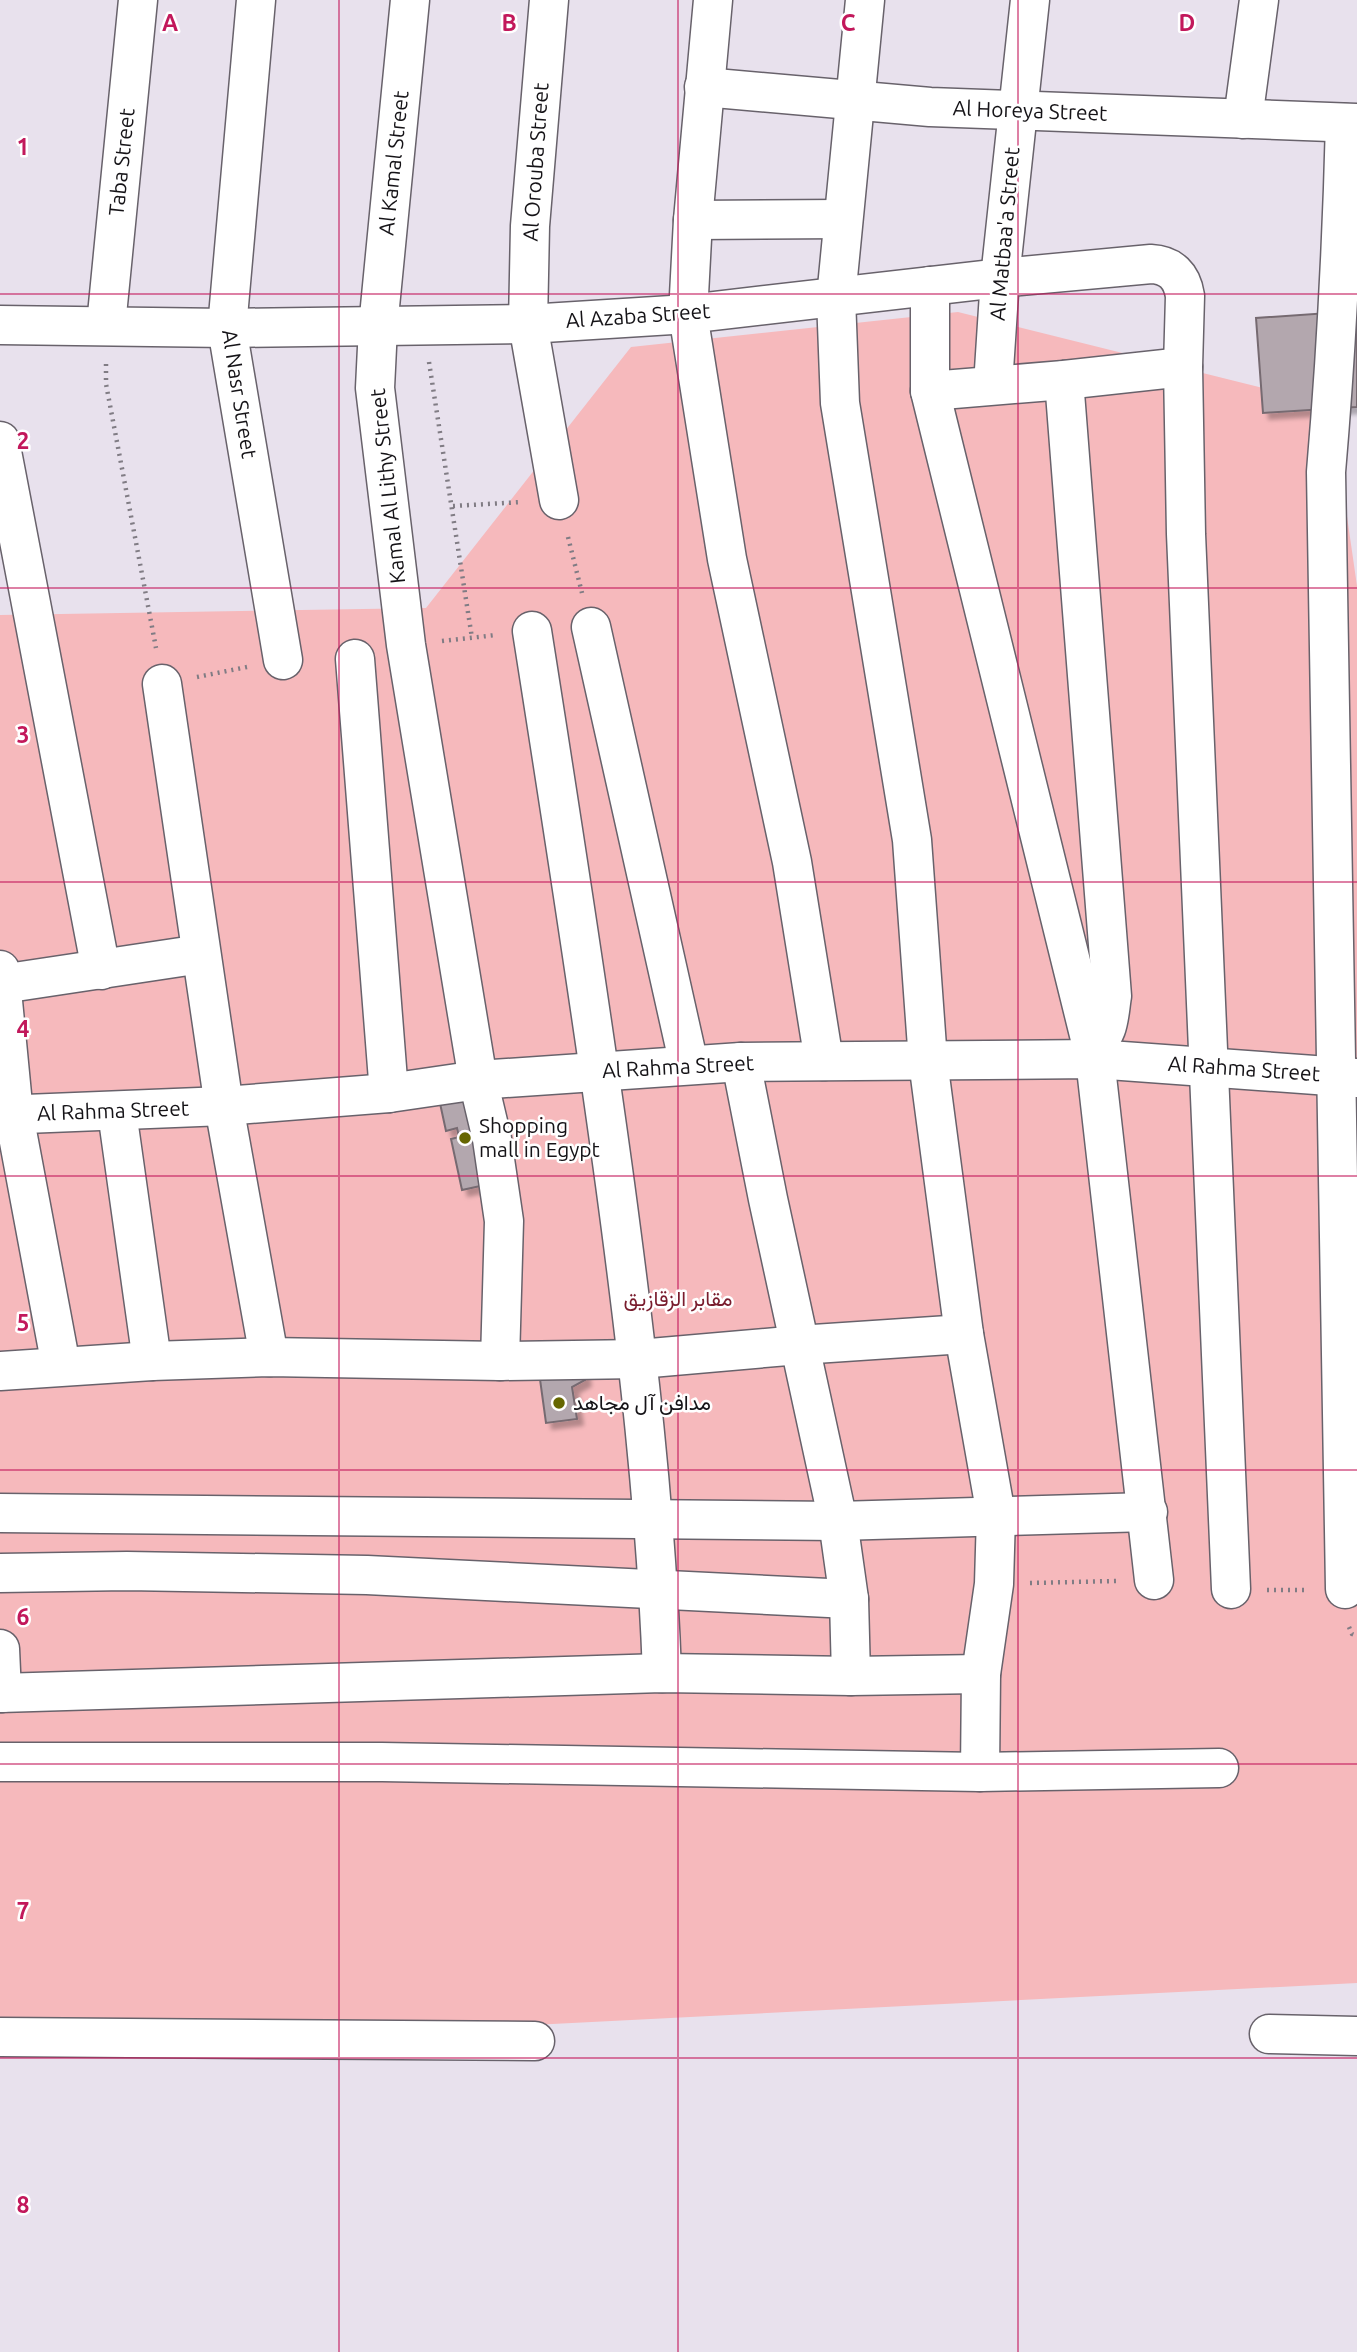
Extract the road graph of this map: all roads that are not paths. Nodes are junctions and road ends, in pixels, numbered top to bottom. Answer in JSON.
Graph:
{"nodes":[{"id":1,"x":138,"y":0,"type":"edge"},
{"id":2,"x":256,"y":0,"type":"edge"},
{"id":3,"x":410,"y":0,"type":"edge"},
{"id":4,"x":549,"y":0,"type":"edge"},
{"id":5,"x":713,"y":0,"type":"edge"},
{"id":6,"x":865,"y":0,"type":"edge"},
{"id":7,"x":1030,"y":0,"type":"edge"},
{"id":8,"x":1259,"y":0,"type":"edge"},
{"id":9,"x":705,"y":87,"type":"junction"},
{"id":10,"x":855,"y":101,"type":"junction"},
{"id":11,"x":1017,"y":111,"type":"junction"},
{"id":12,"x":1243,"y":119,"type":"junction"},
{"id":13,"x":1351,"y":123,"type":"edge"},
{"id":14,"x":843,"y":219,"type":"junction"},
{"id":15,"x":693,"y":220,"type":"junction"},
{"id":16,"x":1349,"y":249,"type":"edge"},
{"id":17,"x":1000,"y":278,"type":"junction"},
{"id":18,"x":930,"y":286,"type":"junction"},
{"id":19,"x":836,"y":298,"type":"junction"},
{"id":20,"x":688,"y":314,"type":"junction"},
{"id":21,"x":528,"y":324,"type":"junction"},
{"id":22,"x":0,"y":325,"type":"edge"},
{"id":23,"x":106,"y":325,"type":"junction"},
{"id":24,"x":378,"y":327,"type":"junction"},
{"id":25,"x":227,"y":328,"type":"junction"},
{"id":26,"x":1183,"y":366,"type":"junction"},
{"id":27,"x":1064,"y":380,"type":"junction"},
{"id":28,"x":993,"y":385,"type":"junction"},
{"id":29,"x":930,"y":391,"type":"junction"},
{"id":30,"x":0,"y":441,"type":"edge"},
{"id":31,"x":559,"y":500,"type":"road end"},
{"id":32,"x":591,"y":627,"type":"road end"},
{"id":33,"x":532,"y":631,"type":"dead end"},
{"id":34,"x":355,"y":659,"type":"dead end"},
{"id":35,"x":283,"y":660,"type":"road end"},
{"id":36,"x":162,"y":684,"type":"road end"},
{"id":37,"x":201,"y":954,"type":"junction"},
{"id":38,"x":101,"y":970,"type":"junction"},
{"id":39,"x":1,"y":977,"type":"edge"},
{"id":40,"x":1093,"y":1052,"type":"junction"},
{"id":41,"x":824,"y":1060,"type":"junction"},
{"id":42,"x":928,"y":1061,"type":"junction"},
{"id":43,"x":741,"y":1062,"type":"junction"},
{"id":44,"x":689,"y":1065,"type":"junction"},
{"id":45,"x":1209,"y":1066,"type":"junction"},
{"id":46,"x":600,"y":1071,"type":"junction"},
{"id":47,"x":1346,"y":1077,"type":"edge"},
{"id":48,"x":478,"y":1080,"type":"junction"},
{"id":49,"x":389,"y":1093,"type":"junction"},
{"id":50,"x":224,"y":1106,"type":"junction"},
{"id":51,"x":117,"y":1112,"type":"junction"},
{"id":52,"x":7,"y":1115,"type":"edge"},
{"id":53,"x":964,"y":1334,"type":"junction"},
{"id":54,"x":799,"y":1345,"type":"junction"},
{"id":55,"x":269,"y":1357,"type":"junction"},
{"id":56,"x":639,"y":1359,"type":"junction"},
{"id":57,"x":152,"y":1361,"type":"junction"},
{"id":58,"x":500,"y":1361,"type":"junction"},
{"id":59,"x":61,"y":1366,"type":"junction"},
{"id":60,"x":0,"y":1371,"type":"edge"},
{"id":61,"x":1148,"y":1512,"type":"junction"},
{"id":62,"x":0,"y":1513,"type":"edge"},
{"id":63,"x":996,"y":1515,"type":"junction"},
{"id":64,"x":653,"y":1520,"type":"junction"},
{"id":65,"x":838,"y":1521,"type":"junction"},
{"id":66,"x":0,"y":1573,"type":"edge"},
{"id":67,"x":1154,"y":1580,"type":"road end"},
{"id":68,"x":1231,"y":1589,"type":"road end"},
{"id":69,"x":1345,"y":1589,"type":"road end"},
{"id":70,"x":659,"y":1590,"type":"junction"},
{"id":71,"x":849,"y":1599,"type":"junction"},
{"id":72,"x":0,"y":1649,"type":"edge"},
{"id":73,"x":662,"y":1673,"type":"junction"},
{"id":74,"x":981,"y":1674,"type":"junction"},
{"id":75,"x":851,"y":1676,"type":"junction"},
{"id":76,"x":1,"y":1693,"type":"edge"},
{"id":77,"x":0,"y":1762,"type":"edge"},
{"id":78,"x":1219,"y":1768,"type":"dead end"},
{"id":79,"x":980,"y":1772,"type":"junction"},
{"id":80,"x":1269,"y":2034,"type":"dead end"},
{"id":81,"x":1357,"y":2036,"type":"edge"},
{"id":82,"x":0,"y":2037,"type":"edge"},
{"id":83,"x":535,"y":2041,"type":"dead end"}],
"edges":[{"from":1,"to":23,"type":"street","name":"Taba Street"},
{"from":2,"to":25,"type":"street","name":"Al Nasr Street"},
{"from":3,"to":24,"type":"street","name":"Al Kamal Street"},
{"from":4,"to":21,"type":"street","name":"Al Orouba Street"},
{"from":5,"to":9,"type":"street"},
{"from":6,"to":10,"type":"street"},
{"from":7,"to":11,"type":"street","name":"Al Matbaa'a Street"},
{"from":8,"to":12,"type":"street"},
{"from":9,"to":10,"type":"street","name":"Al Horeya Street"},
{"from":9,"to":15,"type":"street"},
{"from":10,"to":11,"type":"street","name":"Al Horeya Street"},
{"from":10,"to":14,"type":"street"},
{"from":11,"to":12,"type":"street","name":"Al Horeya Street"},
{"from":11,"to":17,"type":"street","name":"Al Matbaa'a Street"},
{"from":12,"to":13,"type":"street","name":"Al Horeya Street"},
{"from":13,"to":16,"type":"street"},
{"from":14,"to":15,"type":"street"},
{"from":14,"to":19,"type":"street"},
{"from":15,"to":20,"type":"street"},
{"from":16,"to":47,"type":"street"},
{"from":17,"to":18,"type":"street","name":"Al Azaba Street"},
{"from":17,"to":26,"type":"street","name":"Al Azaba Street"},
{"from":17,"to":28,"type":"street","name":"Al Matbaa'a Street"},
{"from":18,"to":19,"type":"street","name":"Al Azaba Street"},
{"from":18,"to":29,"type":"street"},
{"from":19,"to":20,"type":"street","name":"Al Azaba Street"},
{"from":19,"to":42,"type":"street"},
{"from":20,"to":21,"type":"street","name":"Al Azaba Street"},
{"from":20,"to":41,"type":"street"},
{"from":21,"to":24,"type":"street","name":"Al Azaba Street"},
{"from":21,"to":31,"type":"street","name":"Al Orouba Street"},
{"from":22,"to":23,"type":"street","name":"Al Azaba Street"},
{"from":23,"to":25,"type":"street","name":"Al Azaba Street"},
{"from":24,"to":25,"type":"street","name":"Al Azaba Street"},
{"from":24,"to":48,"type":"street","name":"Kamal Al Lithy Street"},
{"from":25,"to":35,"type":"street","name":"Al Nasr Street"},
{"from":26,"to":27,"type":"street"},
{"from":26,"to":45,"type":"street","name":"Al Azaba Street"},
{"from":27,"to":28,"type":"street"},
{"from":27,"to":40,"type":"street"},
{"from":28,"to":29,"type":"street"},
{"from":29,"to":40,"type":"street"},
{"from":30,"to":38,"type":"street"},
{"from":32,"to":44,"type":"street"},
{"from":33,"to":46,"type":"street"},
{"from":34,"to":49,"type":"street"},
{"from":36,"to":37,"type":"street"},
{"from":37,"to":38,"type":"street"},
{"from":37,"to":50,"type":"street"},
{"from":38,"to":39,"type":"street"},
{"from":39,"to":52,"type":"street"},
{"from":40,"to":42,"type":"street","name":"Al Rahma Street"},
{"from":40,"to":45,"type":"street","name":"Al Rahma Street"},
{"from":40,"to":61,"type":"street"},
{"from":41,"to":42,"type":"street","name":"Al Rahma Street"},
{"from":41,"to":43,"type":"street","name":"Al Rahma Street"},
{"from":42,"to":53,"type":"street"},
{"from":43,"to":44,"type":"street","name":"Al Rahma Street"},
{"from":43,"to":54,"type":"street"},
{"from":44,"to":46,"type":"street","name":"Al Rahma Street"},
{"from":45,"to":47,"type":"street","name":"Al Rahma Street"},
{"from":45,"to":68,"type":"street","name":"Al Azaba Street"},
{"from":46,"to":48,"type":"street","name":"Al Rahma Street"},
{"from":46,"to":56,"type":"street"},
{"from":47,"to":69,"type":"street"},
{"from":48,"to":49,"type":"street","name":"Al Rahma Street"},
{"from":48,"to":58,"type":"street","name":"Kamal Al Lithy Street"},
{"from":49,"to":50,"type":"street","name":"Al Rahma Street"},
{"from":50,"to":51,"type":"street","name":"Al Rahma Street"},
{"from":50,"to":55,"type":"street"},
{"from":51,"to":52,"type":"street","name":"Al Rahma Street"},
{"from":51,"to":57,"type":"street"},
{"from":52,"to":59,"type":"street"},
{"from":53,"to":54,"type":"street"},
{"from":53,"to":63,"type":"street"},
{"from":54,"to":56,"type":"street"},
{"from":54,"to":65,"type":"street"},
{"from":55,"to":57,"type":"street"},
{"from":55,"to":58,"type":"street"},
{"from":56,"to":58,"type":"street"},
{"from":56,"to":64,"type":"street"},
{"from":57,"to":59,"type":"street"},
{"from":59,"to":60,"type":"street"},
{"from":61,"to":63,"type":"street"},
{"from":61,"to":67,"type":"street"},
{"from":62,"to":64,"type":"street"},
{"from":63,"to":65,"type":"street"},
{"from":63,"to":74,"type":"street"},
{"from":64,"to":65,"type":"street"},
{"from":64,"to":70,"type":"street"},
{"from":65,"to":71,"type":"street"},
{"from":66,"to":70,"type":"street"},
{"from":70,"to":71,"type":"street"},
{"from":70,"to":73,"type":"street"},
{"from":71,"to":75,"type":"street"},
{"from":72,"to":76,"type":"street"},
{"from":73,"to":75,"type":"street"},
{"from":73,"to":76,"type":"street"},
{"from":74,"to":75,"type":"street"},
{"from":74,"to":79,"type":"street"},
{"from":77,"to":79,"type":"street"},
{"from":78,"to":79,"type":"street"},
{"from":80,"to":81,"type":"street"},
{"from":82,"to":83,"type":"street"}]}
